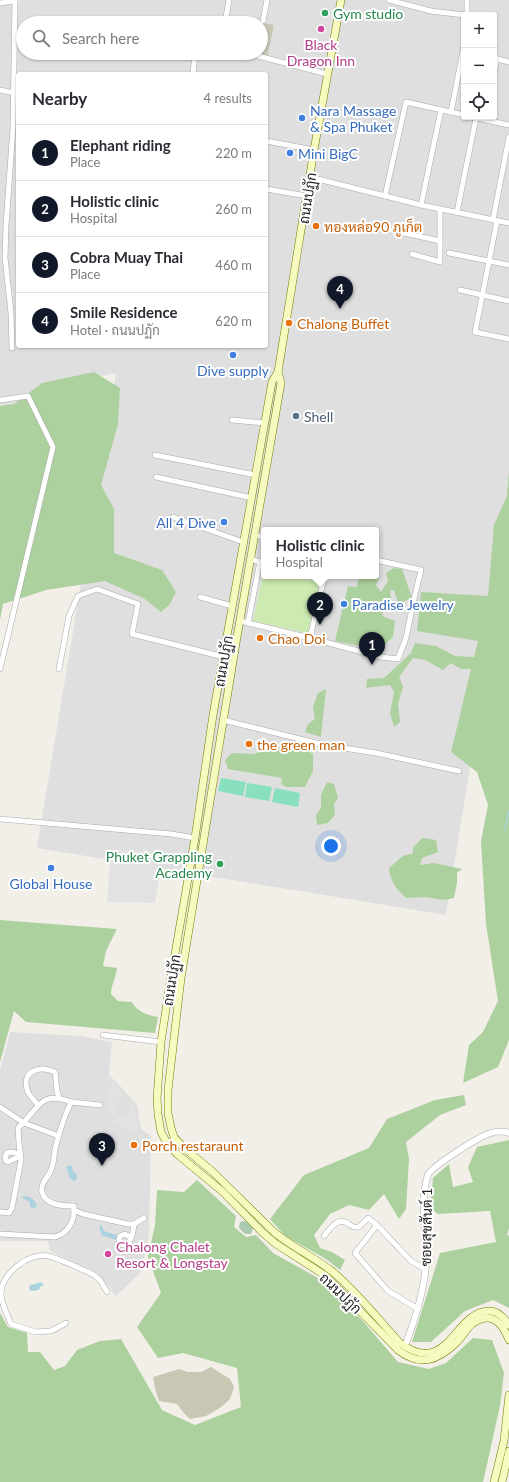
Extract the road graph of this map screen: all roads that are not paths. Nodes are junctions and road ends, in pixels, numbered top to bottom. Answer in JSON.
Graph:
{"nodes":[{"id":1,"x":229,"y":0,"type":"edge"},
{"id":2,"x":267,"y":0,"type":"edge"},
{"id":3,"x":341,"y":0,"type":"edge"},
{"id":4,"x":389,"y":0,"type":"edge"},
{"id":5,"x":467,"y":0,"type":"edge"},
{"id":6,"x":15,"y":1,"type":"edge"},
{"id":7,"x":0,"y":3,"type":"edge"},
{"id":8,"x":467,"y":12,"type":"edge"},
{"id":9,"x":461,"y":15,"type":"edge"},
{"id":10,"x":226,"y":16,"type":"edge"},
{"id":11,"x":264,"y":16,"type":"edge"},
{"id":12,"x":268,"y":59,"type":"edge"},
{"id":13,"x":497,"y":59,"type":"edge"},
{"id":14,"x":195,"y":60,"type":"edge"},
{"id":15,"x":509,"y":62,"type":"edge"},
{"id":16,"x":461,"y":65,"type":"edge"},
{"id":17,"x":193,"y":72,"type":"edge"},
{"id":18,"x":327,"y":74,"type":"junction"},
{"id":19,"x":0,"y":90,"type":"edge"},
{"id":20,"x":14,"y":93,"type":"junction"},
{"id":21,"x":441,"y":110,"type":"junction"},
{"id":22,"x":451,"y":112,"type":"junction"},
{"id":23,"x":461,"y":114,"type":"edge"},
{"id":24,"x":474,"y":120,"type":"edge"},
{"id":25,"x":491,"y":120,"type":"edge"},
{"id":26,"x":509,"y":126,"type":"edge"},
{"id":27,"x":509,"y":137,"type":"edge"},
{"id":28,"x":268,"y":141,"type":"edge"},
{"id":29,"x":12,"y":148,"type":"junction"},
{"id":30,"x":16,"y":149,"type":"edge"},
{"id":31,"x":314,"y":150,"type":"junction"},
{"id":32,"x":310,"y":177,"type":"junction"},
{"id":33,"x":268,"y":189,"type":"edge"},
{"id":34,"x":307,"y":196,"type":"junction"},
{"id":35,"x":385,"y":196,"type":"junction"},
{"id":36,"x":421,"y":205,"type":"junction"},
{"id":37,"x":440,"y":209,"type":"junction"},
{"id":38,"x":457,"y":212,"type":"junction"},
{"id":39,"x":495,"y":220,"type":"junction"},
{"id":40,"x":509,"y":223,"type":"edge"},
{"id":41,"x":0,"y":225,"type":"edge"},
{"id":42,"x":6,"y":225,"type":"junction"},
{"id":43,"x":386,"y":229,"type":"dead end"},
{"id":44,"x":440,"y":241,"type":"junction"},
{"id":45,"x":449,"y":253,"type":"dead end"},
{"id":46,"x":412,"y":254,"type":"dead end"},
{"id":47,"x":489,"y":261,"type":"junction"},
{"id":48,"x":509,"y":265,"type":"edge"},
{"id":49,"x":460,"y":290,"type":"dead end"},
{"id":50,"x":482,"y":295,"type":"junction"},
{"id":51,"x":509,"y":301,"type":"edge"},
{"id":52,"x":509,"y":339,"type":"edge"},
{"id":53,"x":12,"y":348,"type":"dead end"},
{"id":54,"x":278,"y":372,"type":"junction"},
{"id":55,"x":0,"y":400,"type":"edge"},
{"id":56,"x":232,"y":420,"type":"dead end"},
{"id":57,"x":264,"y":423,"type":"junction"},
{"id":58,"x":155,"y":455,"type":"dead end"},
{"id":59,"x":256,"y":474,"type":"junction"},
{"id":60,"x":156,"y":476,"type":"dead end"},
{"id":61,"x":252,"y":498,"type":"junction"},
{"id":62,"x":173,"y":517,"type":"dead end"},
{"id":63,"x":255,"y":535,"type":"junction"},
{"id":64,"x":261,"y":536,"type":"edge"},
{"id":65,"x":243,"y":542,"type":"junction"},
{"id":66,"x":250,"y":559,"type":"junction"},
{"id":67,"x":379,"y":561,"type":"edge"},
{"id":68,"x":261,"y":562,"type":"edge"},
{"id":69,"x":261,"y":566,"type":"edge"},
{"id":70,"x":324,"y":579,"type":"edge"},
{"id":71,"x":200,"y":597,"type":"dead end"},
{"id":72,"x":232,"y":606,"type":"junction"},
{"id":73,"x":240,"y":621,"type":"junction"},
{"id":74,"x":248,"y":623,"type":"junction"},
{"id":75,"x":310,"y":638,"type":"junction"},
{"id":76,"x":224,"y":657,"type":"junction"},
{"id":77,"x":0,"y":668,"type":"edge"},
{"id":78,"x":59,"y":669,"type":"dead end"},
{"id":79,"x":223,"y":720,"type":"junction"},
{"id":80,"x":459,"y":771,"type":"dead end"},
{"id":81,"x":0,"y":819,"type":"edge"},
{"id":82,"x":195,"y":838,"type":"junction"},
{"id":83,"x":191,"y":856,"type":"junction"},
{"id":84,"x":201,"y":857,"type":"junction"},
{"id":85,"x":103,"y":1034,"type":"dead end"},
{"id":86,"x":161,"y":1042,"type":"junction"},
{"id":87,"x":59,"y":1098,"type":"junction"},
{"id":88,"x":72,"y":1102,"type":"junction"},
{"id":89,"x":38,"y":1105,"type":"junction"},
{"id":90,"x":100,"y":1105,"type":"dead end"},
{"id":91,"x":0,"y":1107,"type":"edge"},
{"id":92,"x":24,"y":1123,"type":"junction"},
{"id":93,"x":171,"y":1128,"type":"junction"},
{"id":94,"x":161,"y":1132,"type":"junction"},
{"id":95,"x":509,"y":1133,"type":"edge"},
{"id":96,"x":59,"y":1136,"type":"junction"},
{"id":97,"x":74,"y":1210,"type":"junction"},
{"id":98,"x":0,"y":1212,"type":"edge"},
{"id":99,"x":144,"y":1218,"type":"dead end"},
{"id":100,"x":134,"y":1224,"type":"junction"},
{"id":101,"x":376,"y":1225,"type":"junction"},
{"id":102,"x":0,"y":1234,"type":"edge"},
{"id":103,"x":132,"y":1236,"type":"dead end"},
{"id":104,"x":324,"y":1236,"type":"dead end"},
{"id":105,"x":425,"y":1269,"type":"junction"},
{"id":106,"x":108,"y":1292,"type":"dead end"},
{"id":107,"x":418,"y":1309,"type":"junction"},
{"id":108,"x":66,"y":1323,"type":"dead end"},
{"id":109,"x":509,"y":1325,"type":"edge"},
{"id":110,"x":509,"y":1340,"type":"edge"},
{"id":111,"x":405,"y":1346,"type":"junction"},
{"id":112,"x":509,"y":1395,"type":"edge"},
{"id":113,"x":509,"y":1451,"type":"edge"},
{"id":114,"x":494,"y":1482,"type":"edge"},
{"id":115,"x":502,"y":1482,"type":"edge"}],
"edges":[{"from":1,"to":10,"type":"street"},
{"from":2,"to":11,"type":"street"},
{"from":3,"to":18,"type":"main road","name":"ถนนปฏัก"},
{"from":4,"to":9,"type":"street"},
{"from":5,"to":8,"type":"street"},
{"from":6,"to":7,"type":"street"},
{"from":6,"to":20,"type":"street"},
{"from":12,"to":18,"type":"street"},
{"from":13,"to":15,"type":"street"},
{"from":14,"to":17,"type":"street"},
{"from":16,"to":22,"type":"street"},
{"from":18,"to":31,"type":"main road","name":"ถนนปฏัก"},
{"from":19,"to":20,"type":"street"},
{"from":20,"to":29,"type":"street"},
{"from":21,"to":22,"type":"street"},
{"from":21,"to":35,"type":"street"},
{"from":21,"to":36,"type":"street"},
{"from":22,"to":23,"type":"street"},
{"from":24,"to":38,"type":"street"},
{"from":25,"to":26,"type":"street"},
{"from":27,"to":39,"type":"street"},
{"from":28,"to":31,"type":"street"},
{"from":29,"to":30,"type":"street"},
{"from":29,"to":42,"type":"street"},
{"from":31,"to":32,"type":"main road","name":"ถนนปฏัก"},
{"from":32,"to":34,"type":"main road","name":"ถนนปฏัก"},
{"from":32,"to":35,"type":"street"},
{"from":33,"to":34,"type":"street"},
{"from":34,"to":54,"type":"main road","name":"ถนนปฏัก"},
{"from":35,"to":36,"type":"street"},
{"from":36,"to":37,"type":"street"},
{"from":37,"to":38,"type":"street"},
{"from":37,"to":44,"type":"street"},
{"from":38,"to":39,"type":"street"},
{"from":39,"to":40,"type":"street"},
{"from":39,"to":47,"type":"street"},
{"from":41,"to":42,"type":"street"},
{"from":42,"to":53,"type":"street"},
{"from":43,"to":44,"type":"street"},
{"from":44,"to":46,"type":"street"},
{"from":45,"to":47,"type":"street"},
{"from":47,"to":48,"type":"street"},
{"from":47,"to":50,"type":"street"},
{"from":49,"to":50,"type":"street"},
{"from":50,"to":51,"type":"street"},
{"from":50,"to":52,"type":"street"},
{"from":54,"to":57,"type":"main road","name":"ถนนปฏัก"},
{"from":54,"to":63,"type":"main road","name":"ถนนปฏัก"},
{"from":55,"to":77,"type":"street"},
{"from":56,"to":57,"type":"street"},
{"from":57,"to":59,"type":"main road","name":"ถนนปฏัก"},
{"from":58,"to":59,"type":"street"},
{"from":59,"to":61,"type":"main road","name":"ถนนปฏัก"},
{"from":60,"to":61,"type":"street"},
{"from":61,"to":65,"type":"main road","name":"ถนนปฏัก"},
{"from":62,"to":65,"type":"street"},
{"from":63,"to":64,"type":"street"},
{"from":63,"to":66,"type":"main road","name":"ถนนปฏัก"},
{"from":65,"to":72,"type":"main road","name":"ถนนปฏัก"},
{"from":66,"to":68,"type":"street"},
{"from":66,"to":73,"type":"main road","name":"ถนนปฏัก"},
{"from":67,"to":75,"type":"street"},
{"from":69,"to":74,"type":"street"},
{"from":70,"to":75,"type":"street"},
{"from":71,"to":72,"type":"street"},
{"from":72,"to":76,"type":"main road","name":"ถนนปฏัก"},
{"from":73,"to":74,"type":"street"},
{"from":73,"to":79,"type":"main road","name":"ถนนปฏัก"},
{"from":74,"to":75,"type":"street"},
{"from":76,"to":78,"type":"street"},
{"from":76,"to":82,"type":"main road","name":"ถนนปฏัก"},
{"from":79,"to":80,"type":"street"},
{"from":79,"to":84,"type":"main road","name":"ถนนปฏัก"},
{"from":81,"to":82,"type":"street"},
{"from":82,"to":83,"type":"main road","name":"ถนนปฏัก"},
{"from":83,"to":84,"type":"main road"},
{"from":83,"to":86,"type":"main road","name":"ถนนปฏัก"},
{"from":84,"to":93,"type":"main road","name":"ถนนปฏัก"},
{"from":85,"to":86,"type":"street"},
{"from":86,"to":94,"type":"main road","name":"ถนนปฏัก"},
{"from":87,"to":88,"type":"street"},
{"from":87,"to":89,"type":"street"},
{"from":87,"to":89,"type":"street"},
{"from":88,"to":90,"type":"street"},
{"from":88,"to":96,"type":"street"},
{"from":89,"to":92,"type":"street"},
{"from":91,"to":92,"type":"street"},
{"from":92,"to":96,"type":"street"},
{"from":92,"to":98,"type":"street"},
{"from":93,"to":94,"type":"main road"},
{"from":93,"to":111,"type":"main road","name":"ถนนปฏัก"},
{"from":94,"to":110,"type":"main road","name":"ถนนปฏัก"},
{"from":95,"to":105,"type":"street","name":"ซอยสุขสันต์ 1"},
{"from":96,"to":97,"type":"street"},
{"from":97,"to":100,"type":"street"},
{"from":97,"to":102,"type":"street"},
{"from":99,"to":100,"type":"street"},
{"from":100,"to":103,"type":"street"},
{"from":101,"to":104,"type":"street"},
{"from":101,"to":105,"type":"street"},
{"from":101,"to":107,"type":"street"},
{"from":105,"to":107,"type":"street","name":"ซอยสุขสันต์ 1"},
{"from":106,"to":108,"type":"street"},
{"from":107,"to":111,"type":"street","name":"ซอยสุขสันต์ 1"},
{"from":109,"to":111,"type":"main road","name":"ถนนปฏัก"},
{"from":112,"to":114,"type":"main road"},
{"from":113,"to":115,"type":"main road"}]}
